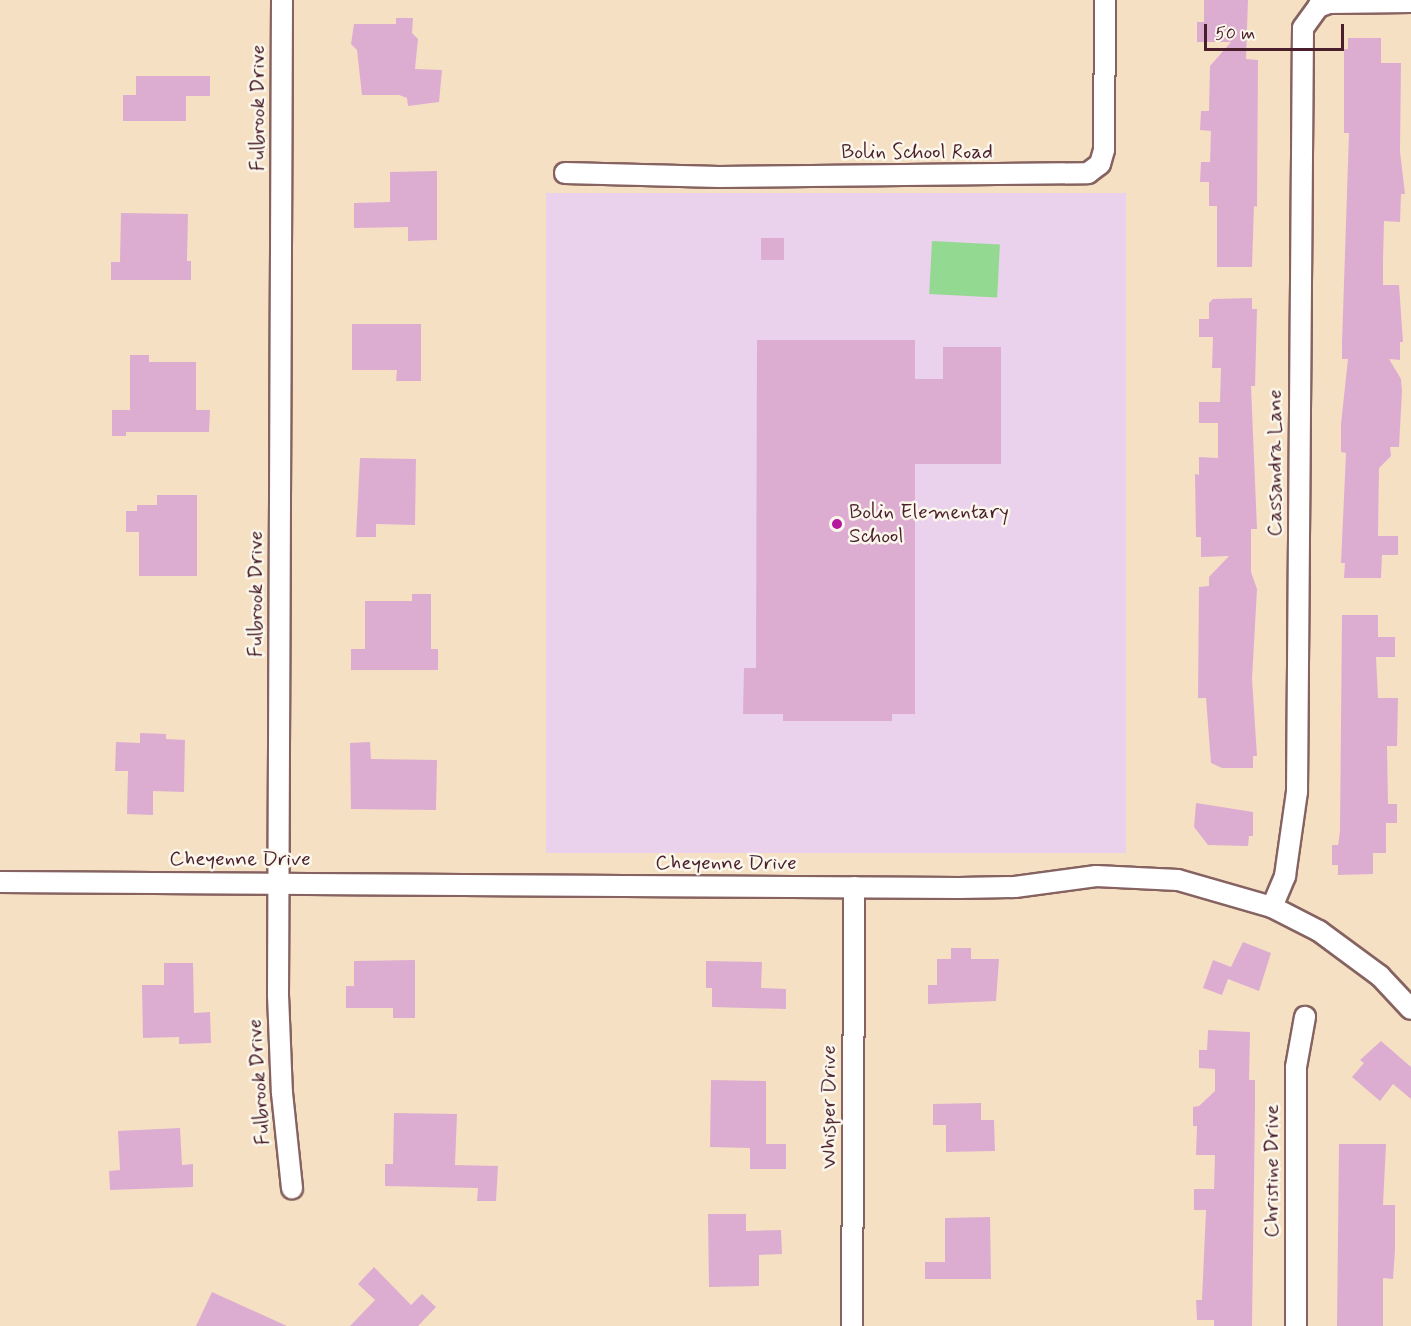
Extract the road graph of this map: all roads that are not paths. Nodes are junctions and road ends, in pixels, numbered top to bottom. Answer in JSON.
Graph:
{"nodes":[{"id":1,"x":282,"y":0,"type":"edge"},
{"id":2,"x":1105,"y":0,"type":"edge"},
{"id":3,"x":1411,"y":2,"type":"edge"},
{"id":4,"x":565,"y":173,"type":"dead end"},
{"id":5,"x":0,"y":882,"type":"edge"},
{"id":6,"x":279,"y":883,"type":"junction"},
{"id":7,"x":854,"y":887,"type":"junction"},
{"id":8,"x":1272,"y":907,"type":"junction"},
{"id":9,"x":1411,"y":1009,"type":"edge"},
{"id":10,"x":1305,"y":1017,"type":"dead end"},
{"id":11,"x":292,"y":1188,"type":"dead end"},
{"id":12,"x":852,"y":1326,"type":"edge"},
{"id":13,"x":1296,"y":1326,"type":"edge"}],
"edges":[{"from":1,"to":6,"type":"street","name":"Fulbrook Drive"},
{"from":2,"to":4,"type":"street","name":"Bolin School Road"},
{"from":3,"to":8,"type":"street","name":"Cassandra Lane"},
{"from":5,"to":6,"type":"street","name":"Cheyenne Drive"},
{"from":6,"to":7,"type":"street","name":"Cheyenne Drive"},
{"from":6,"to":11,"type":"street","name":"Fulbrook Drive"},
{"from":7,"to":8,"type":"street","name":"Cheyenne Drive"},
{"from":7,"to":12,"type":"street","name":"Whisper Drive"},
{"from":8,"to":9,"type":"street","name":"Cheyenne Drive"},
{"from":10,"to":13,"type":"street","name":"Christine Drive"}]}
